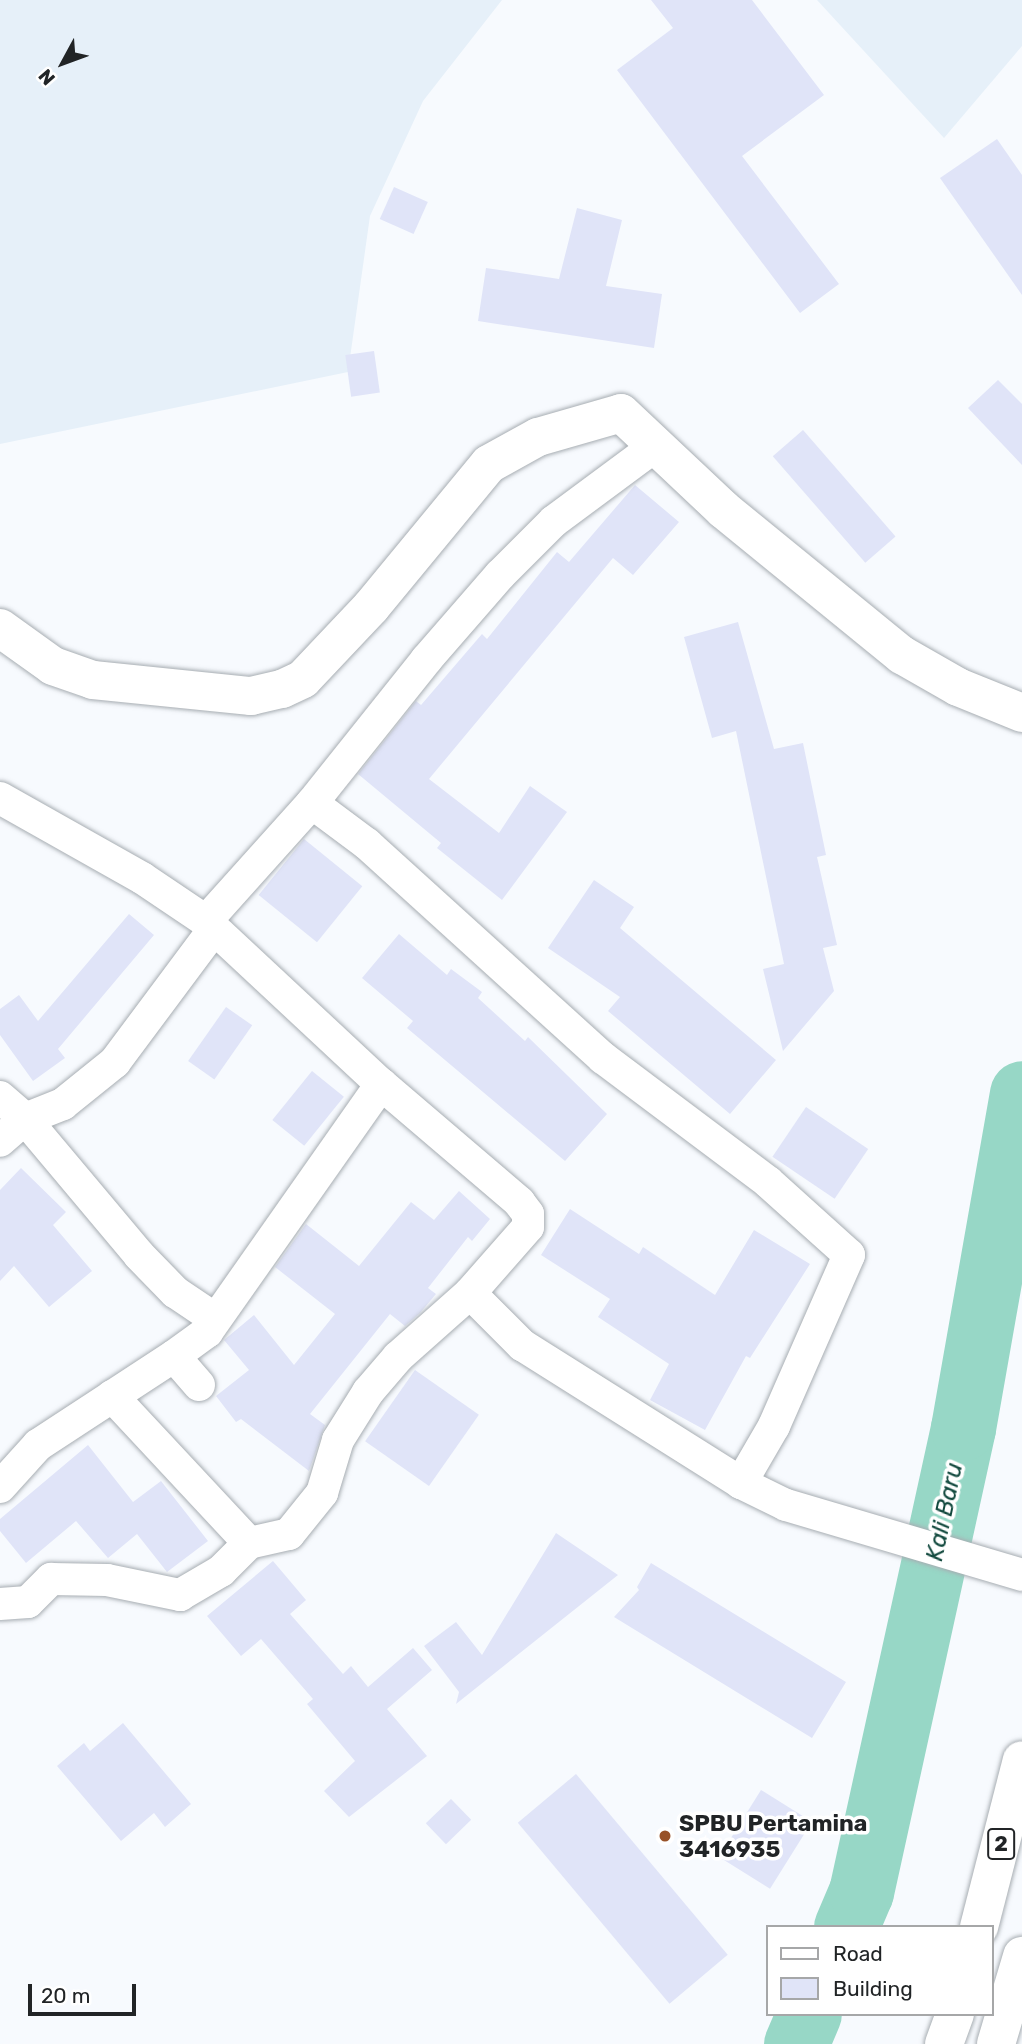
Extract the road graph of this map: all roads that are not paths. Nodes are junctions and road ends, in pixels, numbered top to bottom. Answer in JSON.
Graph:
{"nodes":[{"id":1,"x":654,"y":447,"type":"junction"},
{"id":2,"x":0,"y":628,"type":"edge"},
{"id":3,"x":1022,"y":713,"type":"edge"},
{"id":4,"x":0,"y":798,"type":"edge"},
{"id":5,"x":312,"y":803,"type":"junction"},
{"id":6,"x":210,"y":925,"type":"junction"},
{"id":7,"x":381,"y":1084,"type":"junction"},
{"id":8,"x":0,"y":1097,"type":"edge"},
{"id":9,"x":25,"y":1119,"type":"junction"},
{"id":10,"x":0,"y":1141,"type":"edge"},
{"id":11,"x":470,"y":1293,"type":"junction"},
{"id":12,"x":215,"y":1319,"type":"junction"},
{"id":13,"x":174,"y":1356,"type":"junction"},
{"id":14,"x":199,"y":1385,"type":"dead end"},
{"id":15,"x":112,"y":1396,"type":"junction"},
{"id":16,"x":741,"y":1483,"type":"junction"},
{"id":17,"x":0,"y":1487,"type":"edge"},
{"id":18,"x":249,"y":1543,"type":"junction"},
{"id":19,"x":1012,"y":1572,"type":"edge"},
{"id":20,"x":0,"y":1604,"type":"edge"},
{"id":21,"x":1022,"y":1760,"type":"edge"},
{"id":22,"x":980,"y":1925,"type":"edge"},
{"id":23,"x":1022,"y":1956,"type":"edge"},
{"id":24,"x":1016,"y":2010,"type":"edge"},
{"id":25,"x":954,"y":2016,"type":"edge"},
{"id":26,"x":944,"y":2044,"type":"edge"},
{"id":27,"x":996,"y":2044,"type":"edge"}],
"edges":[{"from":1,"to":2,"type":"main road"},
{"from":1,"to":3,"type":"main road"},
{"from":1,"to":5,"type":"street"},
{"from":4,"to":6,"type":"street"},
{"from":5,"to":6,"type":"street"},
{"from":5,"to":16,"type":"street"},
{"from":6,"to":7,"type":"street"},
{"from":6,"to":9,"type":"street"},
{"from":7,"to":11,"type":"street"},
{"from":7,"to":12,"type":"street"},
{"from":8,"to":9,"type":"street"},
{"from":9,"to":10,"type":"street"},
{"from":9,"to":12,"type":"street"},
{"from":11,"to":16,"type":"street"},
{"from":11,"to":18,"type":"street"},
{"from":12,"to":13,"type":"street"},
{"from":13,"to":14,"type":"street"},
{"from":13,"to":15,"type":"street"},
{"from":15,"to":17,"type":"street"},
{"from":15,"to":18,"type":"street"},
{"from":16,"to":19,"type":"street"},
{"from":18,"to":20,"type":"street"},
{"from":21,"to":22,"type":"main road","number":"2"},
{"from":23,"to":24,"type":"main road"},
{"from":24,"to":27,"type":"main road"},
{"from":25,"to":26,"type":"main road"}]}
